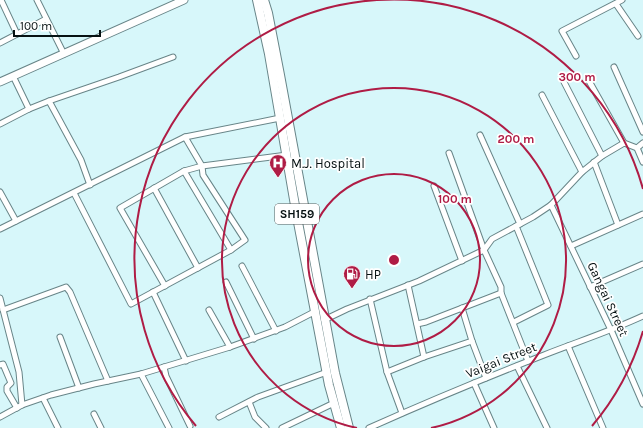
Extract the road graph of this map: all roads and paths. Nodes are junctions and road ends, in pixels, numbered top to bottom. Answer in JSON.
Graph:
{"nodes":[{"id":1,"x":1,"y":0,"type":"edge"},
{"id":2,"x":37,"y":0,"type":"edge"},
{"id":3,"x":184,"y":0,"type":"edge"},
{"id":4,"x":257,"y":0,"type":"edge"},
{"id":5,"x":264,"y":0,"type":"edge"},
{"id":6,"x":622,"y":0,"type":"edge"},
{"id":7,"x":616,"y":4,"type":"junction"},
{"id":8,"x":46,"y":19,"type":"junction"},
{"id":9,"x":17,"y":34,"type":"junction"},
{"id":10,"x":638,"y":36,"type":"dead end"},
{"id":11,"x":0,"y":43,"type":"edge"},
{"id":12,"x":64,"y":54,"type":"junction"},
{"id":13,"x":576,"y":56,"type":"dead end"},
{"id":14,"x":173,"y":57,"type":"dead end"},
{"id":15,"x":614,"y":66,"type":"dead end"},
{"id":16,"x":13,"y":76,"type":"junction"},
{"id":17,"x":589,"y":80,"type":"dead end"},
{"id":18,"x":0,"y":82,"type":"edge"},
{"id":19,"x":564,"y":82,"type":"dead end"},
{"id":20,"x":542,"y":95,"type":"dead end"},
{"id":21,"x":49,"y":101,"type":"junction"},
{"id":22,"x":29,"y":109,"type":"junction"},
{"id":23,"x":280,"y":118,"type":"junction"},
{"id":24,"x":0,"y":124,"type":"edge"},
{"id":25,"x":287,"y":131,"type":"junction"},
{"id":26,"x":643,"y":132,"type":"edge"},
{"id":27,"x":480,"y":135,"type":"dead end"},
{"id":28,"x":186,"y":137,"type":"junction"},
{"id":29,"x":624,"y":143,"type":"junction"},
{"id":30,"x":643,"y":143,"type":"edge"},
{"id":31,"x":637,"y":148,"type":"junction"},
{"id":32,"x":449,"y":153,"type":"dead end"},
{"id":33,"x":287,"y":155,"type":"junction"},
{"id":34,"x":602,"y":156,"type":"junction"},
{"id":35,"x":594,"y":162,"type":"junction"},
{"id":36,"x":643,"y":162,"type":"edge"},
{"id":37,"x":202,"y":166,"type":"junction"},
{"id":38,"x":184,"y":171,"type":"junction"},
{"id":39,"x":582,"y":172,"type":"junction"},
{"id":40,"x":90,"y":185,"type":"junction"},
{"id":41,"x":434,"y":186,"type":"dead end"},
{"id":42,"x":154,"y":188,"type":"junction"},
{"id":43,"x":0,"y":192,"type":"edge"},
{"id":44,"x":74,"y":193,"type":"junction"},
{"id":45,"x":551,"y":206,"type":"junction"},
{"id":46,"x":643,"y":214,"type":"edge"},
{"id":47,"x":16,"y":221,"type":"junction"},
{"id":48,"x":518,"y":225,"type":"junction"},
{"id":49,"x":618,"y":225,"type":"junction"},
{"id":50,"x":0,"y":229,"type":"edge"},
{"id":51,"x":571,"y":246,"type":"junction"},
{"id":52,"x":231,"y":250,"type":"junction"},
{"id":53,"x":484,"y":250,"type":"junction"},
{"id":54,"x":462,"y":261,"type":"junction"},
{"id":55,"x":643,"y":264,"type":"edge"},
{"id":56,"x":242,"y":266,"type":"dead end"},
{"id":57,"x":198,"y":268,"type":"junction"},
{"id":58,"x":226,"y":282,"type":"dead end"},
{"id":59,"x":408,"y":285,"type":"junction"},
{"id":60,"x":165,"y":286,"type":"junction"},
{"id":61,"x":590,"y":287,"type":"junction"},
{"id":62,"x":153,"y":292,"type":"junction"},
{"id":63,"x":501,"y":293,"type":"junction"},
{"id":64,"x":0,"y":298,"type":"edge"},
{"id":65,"x":370,"y":299,"type":"junction"},
{"id":66,"x":462,"y":308,"type":"junction"},
{"id":67,"x":3,"y":310,"type":"junction"},
{"id":68,"x":209,"y":310,"type":"dead end"},
{"id":69,"x":316,"y":311,"type":"junction"},
{"id":70,"x":643,"y":316,"type":"edge"},
{"id":71,"x":326,"y":319,"type":"junction"},
{"id":72,"x":514,"y":322,"type":"junction"},
{"id":73,"x":318,"y":323,"type":"junction"},
{"id":74,"x":417,"y":324,"type":"junction"},
{"id":75,"x":611,"y":330,"type":"junction"},
{"id":76,"x":276,"y":331,"type":"junction"},
{"id":77,"x":60,"y":337,"type":"dead end"},
{"id":78,"x":254,"y":339,"type":"junction"},
{"id":79,"x":472,"y":341,"type":"junction"},
{"id":80,"x":568,"y":346,"type":"junction"},
{"id":81,"x":230,"y":347,"type":"junction"},
{"id":82,"x":424,"y":357,"type":"junction"},
{"id":83,"x":186,"y":361,"type":"junction"},
{"id":84,"x":528,"y":361,"type":"junction"},
{"id":85,"x":1,"y":364,"type":"edge"},
{"id":86,"x":517,"y":366,"type":"junction"},
{"id":87,"x":164,"y":367,"type":"junction"},
{"id":88,"x":327,"y":372,"type":"junction"},
{"id":89,"x":387,"y":372,"type":"junction"},
{"id":90,"x":141,"y":374,"type":"junction"},
{"id":91,"x":486,"y":378,"type":"junction"},
{"id":92,"x":108,"y":381,"type":"junction"},
{"id":93,"x":474,"y":383,"type":"junction"},
{"id":94,"x":79,"y":388,"type":"junction"},
{"id":95,"x":43,"y":398,"type":"junction"},
{"id":96,"x":249,"y":402,"type":"junction"},
{"id":97,"x":334,"y":403,"type":"junction"},
{"id":98,"x":643,"y":404,"type":"edge"},
{"id":99,"x":20,"y":406,"type":"junction"},
{"id":100,"x":402,"y":413,"type":"junction"},
{"id":101,"x":94,"y":414,"type":"dead end"},
{"id":102,"x":219,"y":417,"type":"dead end"},
{"id":103,"x":0,"y":418,"type":"edge"},
{"id":104,"x":190,"y":426,"type":"dead end"},
{"id":105,"x":339,"y":427,"type":"edge"},
{"id":106,"x":58,"y":428,"type":"edge"},
{"id":107,"x":101,"y":428,"type":"edge"},
{"id":108,"x":169,"y":428,"type":"edge"},
{"id":109,"x":266,"y":428,"type":"edge"},
{"id":110,"x":282,"y":428,"type":"edge"},
{"id":111,"x":349,"y":428,"type":"edge"},
{"id":112,"x":369,"y":428,"type":"edge"},
{"id":113,"x":494,"y":428,"type":"edge"},
{"id":114,"x":547,"y":428,"type":"edge"},
{"id":115,"x":603,"y":428,"type":"edge"}],
"edges":[{"from":1,"to":9,"type":"street"},
{"from":2,"to":8,"type":"street"},
{"from":3,"to":12,"type":"street"},
{"from":4,"to":23,"type":"main road","number":"SH159"},
{"from":5,"to":25,"type":"main road"},
{"from":6,"to":7,"type":"street"},
{"from":7,"to":10,"type":"street"},
{"from":7,"to":13,"type":"street"},
{"from":8,"to":9,"type":"street"},
{"from":8,"to":12,"type":"street"},
{"from":9,"to":11,"type":"street"},
{"from":12,"to":16,"type":"street"},
{"from":14,"to":21,"type":"street"},
{"from":15,"to":26,"type":"street"},
{"from":16,"to":18,"type":"street"},
{"from":16,"to":22,"type":"street"},
{"from":17,"to":29,"type":"street"},
{"from":19,"to":34,"type":"street"},
{"from":20,"to":39,"type":"street"},
{"from":21,"to":22,"type":"street"},
{"from":21,"to":40,"type":"street"},
{"from":22,"to":24,"type":"street"},
{"from":23,"to":25,"type":"main road","number":"SH159"},
{"from":23,"to":28,"type":"street"},
{"from":25,"to":33,"type":"main road","number":"SH159"},
{"from":25,"to":71,"type":"main road"},
{"from":27,"to":48,"type":"street"},
{"from":28,"to":37,"type":"street"},
{"from":28,"to":40,"type":"street"},
{"from":29,"to":31,"type":"street"},
{"from":29,"to":34,"type":"street"},
{"from":30,"to":31,"type":"street"},
{"from":31,"to":36,"type":"street"},
{"from":32,"to":53,"type":"street"},
{"from":33,"to":37,"type":"street"},
{"from":33,"to":69,"type":"main road","number":"SH159"},
{"from":34,"to":35,"type":"street"},
{"from":35,"to":39,"type":"street"},
{"from":35,"to":49,"type":"street"},
{"from":37,"to":38,"type":"street"},
{"from":37,"to":52,"type":"street"},
{"from":38,"to":42,"type":"street"},
{"from":38,"to":52,"type":"street"},
{"from":39,"to":45,"type":"street"},
{"from":40,"to":44,"type":"street"},
{"from":41,"to":54,"type":"street"},
{"from":42,"to":57,"type":"street"},
{"from":42,"to":60,"type":"street"},
{"from":43,"to":47,"type":"street"},
{"from":44,"to":47,"type":"street"},
{"from":44,"to":62,"type":"street"},
{"from":45,"to":48,"type":"street"},
{"from":45,"to":51,"type":"street","name":"Gangai Street"},
{"from":46,"to":49,"type":"street"},
{"from":47,"to":50,"type":"street"},
{"from":48,"to":53,"type":"street"},
{"from":48,"to":72,"type":"street"},
{"from":49,"to":51,"type":"street"},
{"from":51,"to":61,"type":"street","name":"Gangai Street"},
{"from":52,"to":57,"type":"street"},
{"from":53,"to":54,"type":"street"},
{"from":53,"to":63,"type":"street"},
{"from":54,"to":59,"type":"street"},
{"from":55,"to":61,"type":"street"},
{"from":56,"to":76,"type":"street"},
{"from":57,"to":60,"type":"street"},
{"from":58,"to":78,"type":"street"},
{"from":59,"to":65,"type":"street"},
{"from":59,"to":74,"type":"street"},
{"from":60,"to":62,"type":"street"},
{"from":61,"to":75,"type":"street","name":"Gangai Street"},
{"from":62,"to":83,"type":"street"},
{"from":63,"to":66,"type":"street"},
{"from":63,"to":72,"type":"street"},
{"from":64,"to":67,"type":"street"},
{"from":65,"to":71,"type":"street"},
{"from":65,"to":89,"type":"street"},
{"from":66,"to":74,"type":"street"},
{"from":66,"to":79,"type":"street"},
{"from":67,"to":92,"type":"street"},
{"from":67,"to":99,"type":"street"},
{"from":68,"to":81,"type":"street"},
{"from":69,"to":73,"type":"main road","number":"SH159"},
{"from":69,"to":76,"type":"street"},
{"from":70,"to":75,"type":"street","name":"Vaigai Street"},
{"from":71,"to":73,"type":"street"},
{"from":71,"to":111,"type":"main road"},
{"from":72,"to":84,"type":"street"},
{"from":73,"to":88,"type":"main road","number":"SH159"},
{"from":74,"to":82,"type":"street"},
{"from":75,"to":80,"type":"street","name":"Vaigai Street"},
{"from":75,"to":98,"type":"street","name":"Gangai Street"},
{"from":76,"to":78,"type":"street"},
{"from":77,"to":94,"type":"street"},
{"from":78,"to":81,"type":"street"},
{"from":79,"to":82,"type":"street"},
{"from":79,"to":91,"type":"street"},
{"from":80,"to":84,"type":"street","name":"Vaigai Street"},
{"from":80,"to":115,"type":"street"},
{"from":81,"to":83,"type":"street"},
{"from":82,"to":89,"type":"street"},
{"from":83,"to":87,"type":"street"},
{"from":84,"to":86,"type":"street","name":"Vaigai Street"},
{"from":85,"to":99,"type":"street"},
{"from":86,"to":91,"type":"street","name":"Vaigai Street"},
{"from":86,"to":114,"type":"street"},
{"from":87,"to":90,"type":"street"},
{"from":87,"to":104,"type":"street"},
{"from":88,"to":96,"type":"street"},
{"from":88,"to":97,"type":"main road","number":"SH159"},
{"from":89,"to":100,"type":"street"},
{"from":90,"to":92,"type":"street"},
{"from":90,"to":108,"type":"street"},
{"from":91,"to":93,"type":"street","name":"Vaigai Street"},
{"from":92,"to":94,"type":"street"},
{"from":93,"to":100,"type":"street","name":"Vaigai Street"},
{"from":93,"to":113,"type":"street"},
{"from":94,"to":95,"type":"street"},
{"from":95,"to":99,"type":"street"},
{"from":95,"to":106,"type":"street"},
{"from":96,"to":102,"type":"street"},
{"from":96,"to":109,"type":"street"},
{"from":97,"to":105,"type":"main road","number":"SH159"},
{"from":97,"to":110,"type":"street"},
{"from":99,"to":103,"type":"street"},
{"from":100,"to":112,"type":"street","name":"Vaigai Street"},
{"from":101,"to":107,"type":"street"}]}
